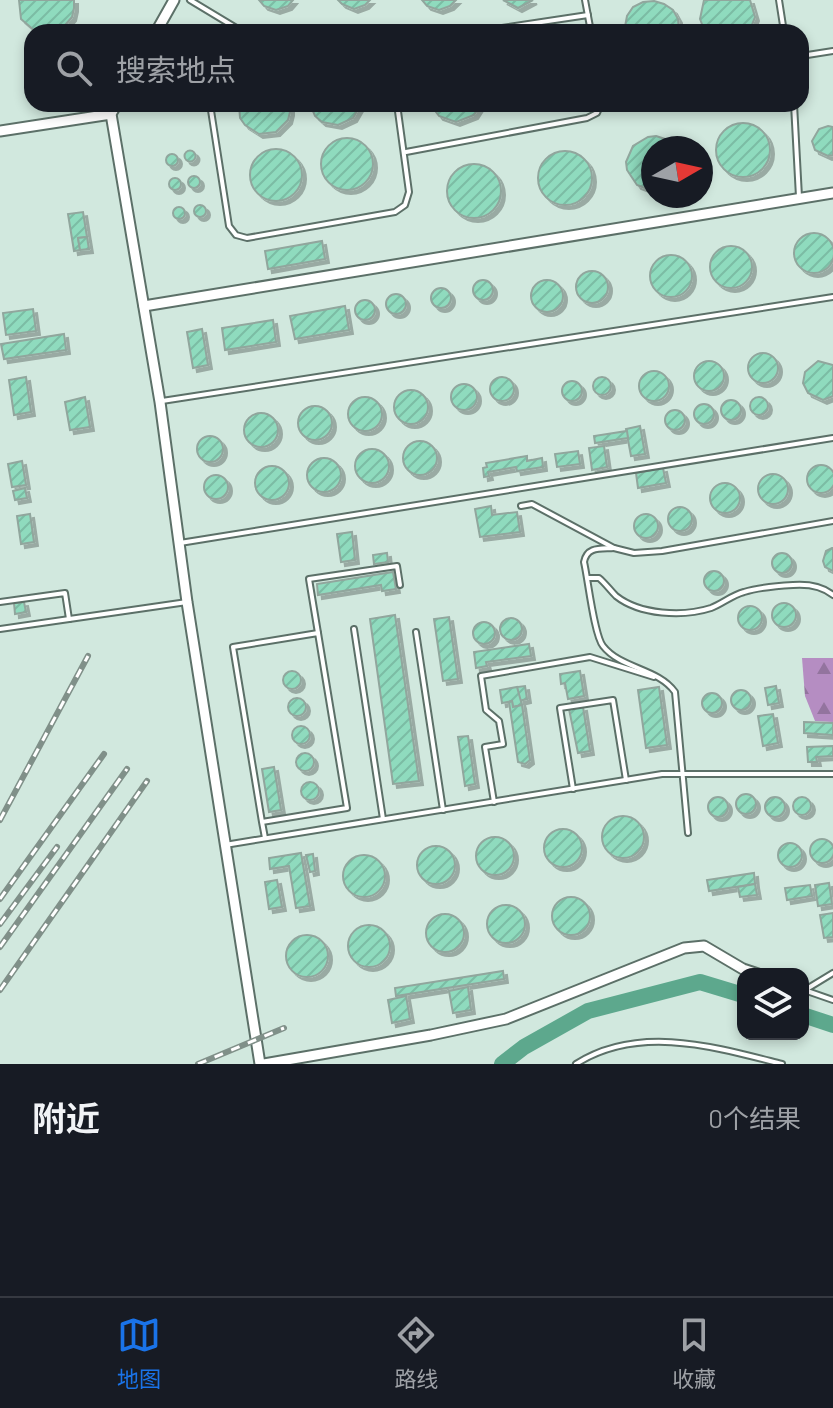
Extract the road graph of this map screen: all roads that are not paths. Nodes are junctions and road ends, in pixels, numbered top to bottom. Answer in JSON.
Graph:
{"nodes":[{"id":1,"x":174,"y":0,"type":"edge"},
{"id":2,"x":190,"y":0,"type":"edge"},
{"id":3,"x":585,"y":0,"type":"edge"},
{"id":4,"x":779,"y":0,"type":"edge"},
{"id":5,"x":588,"y":15,"type":"junction"},
{"id":6,"x":160,"y":24,"type":"edge"},
{"id":7,"x":229,"y":24,"type":"edge"},
{"id":8,"x":528,"y":24,"type":"edge"},
{"id":9,"x":590,"y":24,"type":"edge"},
{"id":10,"x":783,"y":24,"type":"edge"},
{"id":11,"x":833,"y":51,"type":"edge"},
{"id":12,"x":809,"y":55,"type":"edge"},
{"id":13,"x":211,"y":112,"type":"edge"},
{"id":14,"x":398,"y":112,"type":"edge"},
{"id":15,"x":597,"y":112,"type":"edge"},
{"id":16,"x":794,"y":112,"type":"edge"},
{"id":17,"x":111,"y":114,"type":"joint"},
{"id":18,"x":1,"y":127,"type":"edge"},
{"id":19,"x":405,"y":152,"type":"junction"},
{"id":20,"x":833,"y":193,"type":"edge"},
{"id":21,"x":799,"y":200,"type":"junction"},
{"id":22,"x":833,"y":297,"type":"edge"},
{"id":23,"x":144,"y":306,"type":"junction"},
{"id":24,"x":160,"y":402,"type":"junction"},
{"id":25,"x":833,"y":438,"type":"edge"},
{"id":26,"x":521,"y":506,"type":"dead end"},
{"id":27,"x":833,"y":521,"type":"edge"},
{"id":28,"x":179,"y":543,"type":"junction"},
{"id":29,"x":614,"y":548,"type":"junction"},
{"id":30,"x":588,"y":578,"type":"junction"},
{"id":31,"x":400,"y":585,"type":"dead end"},
{"id":32,"x":833,"y":595,"type":"edge"},
{"id":33,"x":0,"y":602,"type":"edge"},
{"id":34,"x":187,"y":602,"type":"junction"},
{"id":35,"x":69,"y":619,"type":"junction"},
{"id":36,"x":0,"y":629,"type":"edge"},
{"id":37,"x":354,"y":629,"type":"dead end"},
{"id":38,"x":416,"y":632,"type":"dead end"},
{"id":39,"x":318,"y":633,"type":"junction"},
{"id":40,"x":667,"y":681,"type":"junction"},
{"id":41,"x":684,"y":774,"type":"junction"},
{"id":42,"x":833,"y":774,"type":"edge"},
{"id":43,"x":626,"y":780,"type":"junction"},
{"id":44,"x":573,"y":789,"type":"junction"},
{"id":45,"x":494,"y":802,"type":"junction"},
{"id":46,"x":443,"y":810,"type":"junction"},
{"id":47,"x":383,"y":819,"type":"junction"},
{"id":48,"x":262,"y":822,"type":"junction"},
{"id":49,"x":688,"y":833,"type":"dead end"},
{"id":50,"x":265,"y":838,"type":"junction"},
{"id":51,"x":225,"y":845,"type":"junction"},
{"id":52,"x":741,"y":968,"type":"edge"},
{"id":53,"x":833,"y":973,"type":"edge"},
{"id":54,"x":809,"y":987,"type":"edge"},
{"id":55,"x":809,"y":992,"type":"edge"},
{"id":56,"x":833,"y":1000,"type":"edge"},
{"id":57,"x":262,"y":1064,"type":"edge"},
{"id":58,"x":576,"y":1064,"type":"edge"},
{"id":59,"x":782,"y":1064,"type":"edge"}],
"edges":[{"from":1,"to":6,"type":"street"},
{"from":2,"to":7,"type":"lane"},
{"from":3,"to":5,"type":"lane"},
{"from":4,"to":10,"type":"lane"},
{"from":5,"to":8,"type":"lane"},
{"from":5,"to":9,"type":"lane"},
{"from":11,"to":12,"type":"lane"},
{"from":13,"to":19,"type":"lane"},
{"from":14,"to":19,"type":"lane"},
{"from":15,"to":19,"type":"lane"},
{"from":16,"to":21,"type":"lane"},
{"from":17,"to":18,"type":"street"},
{"from":17,"to":23,"type":"street"},
{"from":20,"to":21,"type":"street"},
{"from":21,"to":23,"type":"street"},
{"from":22,"to":24,"type":"lane"},
{"from":23,"to":24,"type":"street"},
{"from":24,"to":28,"type":"street"},
{"from":25,"to":28,"type":"lane"},
{"from":26,"to":29,"type":"lane"},
{"from":27,"to":29,"type":"lane"},
{"from":28,"to":34,"type":"street"},
{"from":29,"to":30,"type":"lane"},
{"from":30,"to":32,"type":"lane"},
{"from":30,"to":40,"type":"lane"},
{"from":31,"to":39,"type":"lane"},
{"from":33,"to":35,"type":"lane"},
{"from":34,"to":35,"type":"lane"},
{"from":34,"to":51,"type":"street"},
{"from":35,"to":36,"type":"lane"},
{"from":37,"to":47,"type":"lane"},
{"from":38,"to":46,"type":"lane"},
{"from":39,"to":48,"type":"lane"},
{"from":39,"to":48,"type":"lane"},
{"from":40,"to":41,"type":"lane"},
{"from":40,"to":45,"type":"lane"},
{"from":41,"to":42,"type":"lane"},
{"from":41,"to":43,"type":"lane"},
{"from":41,"to":49,"type":"lane"},
{"from":43,"to":44,"type":"lane"},
{"from":43,"to":44,"type":"lane"},
{"from":44,"to":45,"type":"lane"},
{"from":45,"to":46,"type":"lane"},
{"from":46,"to":47,"type":"lane"},
{"from":47,"to":50,"type":"lane"},
{"from":47,"to":51,"type":"lane"},
{"from":48,"to":50,"type":"lane"},
{"from":50,"to":51,"type":"lane"},
{"from":51,"to":57,"type":"street"},
{"from":52,"to":57,"type":"street"},
{"from":53,"to":54,"type":"lane"},
{"from":55,"to":56,"type":"lane"},
{"from":58,"to":59,"type":"lane"}]}
